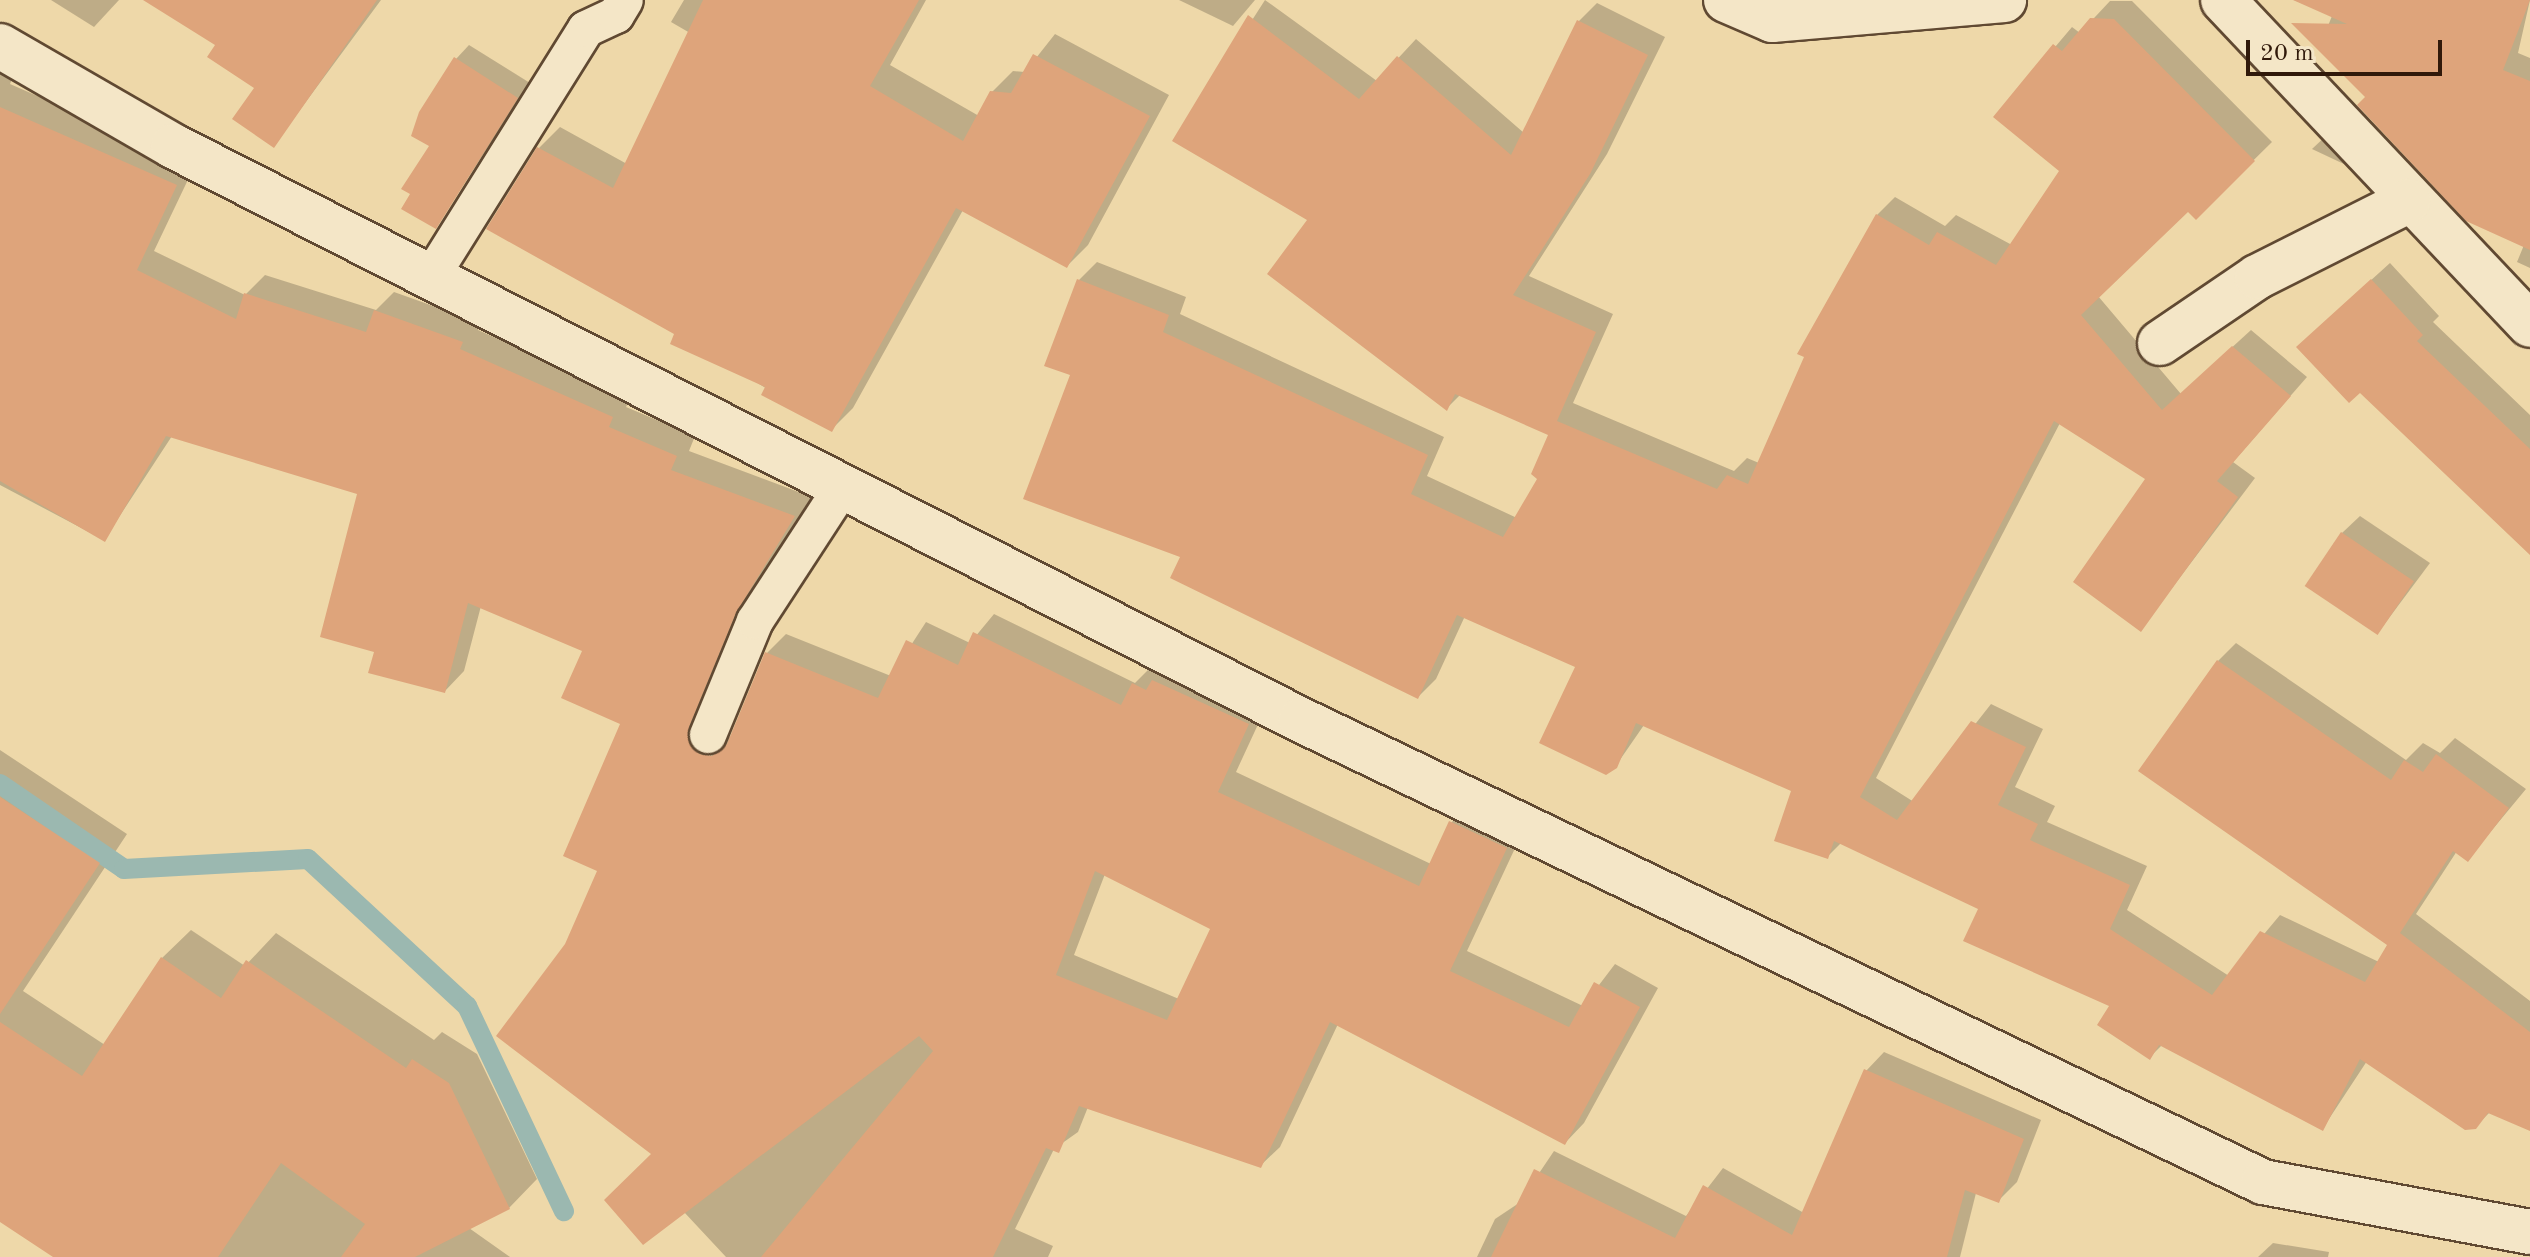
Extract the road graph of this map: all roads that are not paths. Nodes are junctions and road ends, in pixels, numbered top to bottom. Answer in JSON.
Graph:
{"nodes":[{"id":1,"x":625,"y":0,"type":"edge"},
{"id":2,"x":1726,"y":0,"type":"edge"},
{"id":3,"x":2004,"y":0,"type":"edge"},
{"id":4,"x":2223,"y":0,"type":"edge"},
{"id":5,"x":0,"y":46,"type":"edge"},
{"id":6,"x":2408,"y":201,"type":"junction"},
{"id":7,"x":431,"y":277,"type":"junction"},
{"id":8,"x":2530,"y":325,"type":"edge"},
{"id":9,"x":2160,"y":343,"type":"dead end"},
{"id":10,"x":843,"y":486,"type":"junction"},
{"id":11,"x":708,"y":735,"type":"dead end"},
{"id":12,"x":2530,"y":1232,"type":"edge"}],
"edges":[{"from":1,"to":7,"type":"lane"},
{"from":2,"to":3,"type":"street"},
{"from":4,"to":6,"type":"street"},
{"from":5,"to":7,"type":"street"},
{"from":6,"to":8,"type":"street"},
{"from":6,"to":9,"type":"street"},
{"from":7,"to":10,"type":"street"},
{"from":10,"to":11,"type":"lane"},
{"from":10,"to":12,"type":"street"}]}
